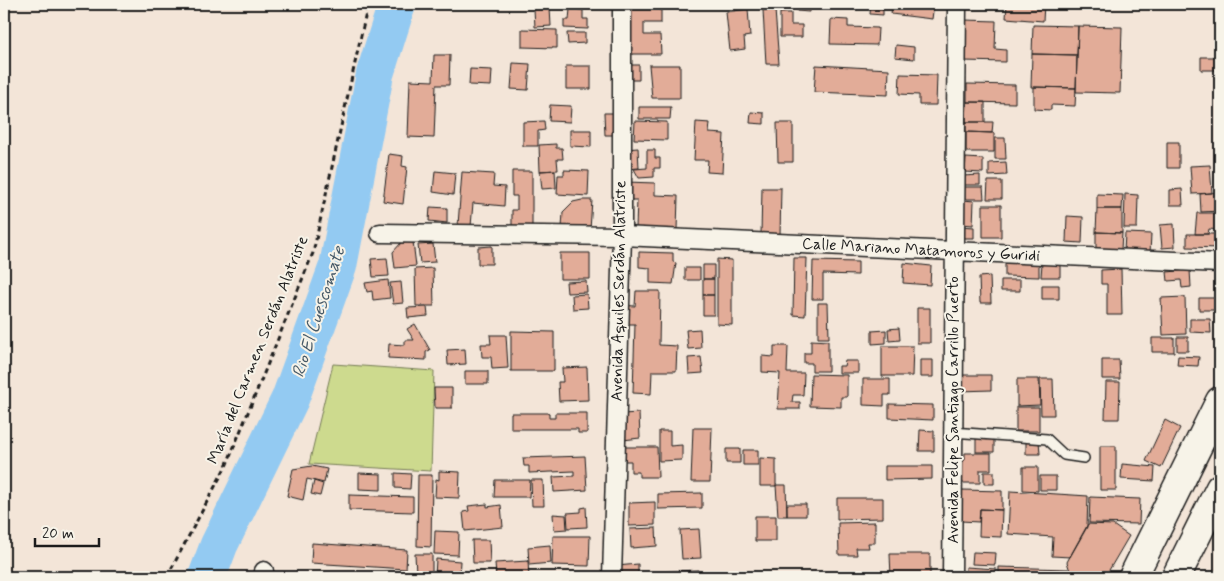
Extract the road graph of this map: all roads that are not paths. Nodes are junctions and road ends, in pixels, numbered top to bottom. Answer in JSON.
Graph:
{"nodes":[{"id":1,"x":622,"y":4,"type":"edge"},
{"id":2,"x":957,"y":4,"type":"edge"},
{"id":3,"x":380,"y":233,"type":"dead end"},
{"id":4,"x":622,"y":236,"type":"junction"},
{"id":5,"x":954,"y":252,"type":"junction"},
{"id":6,"x":1220,"y":263,"type":"edge"},
{"id":7,"x":1220,"y":401,"type":"edge"},
{"id":8,"x":952,"y":432,"type":"junction"},
{"id":9,"x":1084,"y":458,"type":"dead end"},
{"id":10,"x":1220,"y":488,"type":"edge"},
{"id":11,"x":612,"y":577,"type":"edge"},
{"id":12,"x":952,"y":577,"type":"edge"},
{"id":13,"x":1133,"y":577,"type":"edge"},
{"id":14,"x":1176,"y":577,"type":"edge"}],
"edges":[{"from":1,"to":4,"type":"street","name":"Avenida Aquiles Serdán Alatriste"},
{"from":2,"to":5,"type":"street","name":"Avenida Felipe Santiago Carrillo Puerto"},
{"from":3,"to":4,"type":"street","name":"Calle Mariano Matamoros y Guridi"},
{"from":4,"to":5,"type":"street","name":"Calle Mariano Matamoros y Guridi"},
{"from":4,"to":11,"type":"street","name":"Avenida Aquiles Serdán Alatriste"},
{"from":5,"to":6,"type":"street","name":"Calle Mariano Matamoros y Guridi"},
{"from":5,"to":8,"type":"street","name":"Avenida Felipe Santiago Carrillo Puerto"},
{"from":7,"to":13,"type":"main road"},
{"from":8,"to":9,"type":"lane"},
{"from":8,"to":12,"type":"street","name":"Avenida Felipe Santiago Carrillo Puerto"},
{"from":10,"to":14,"type":"main road"}]}
